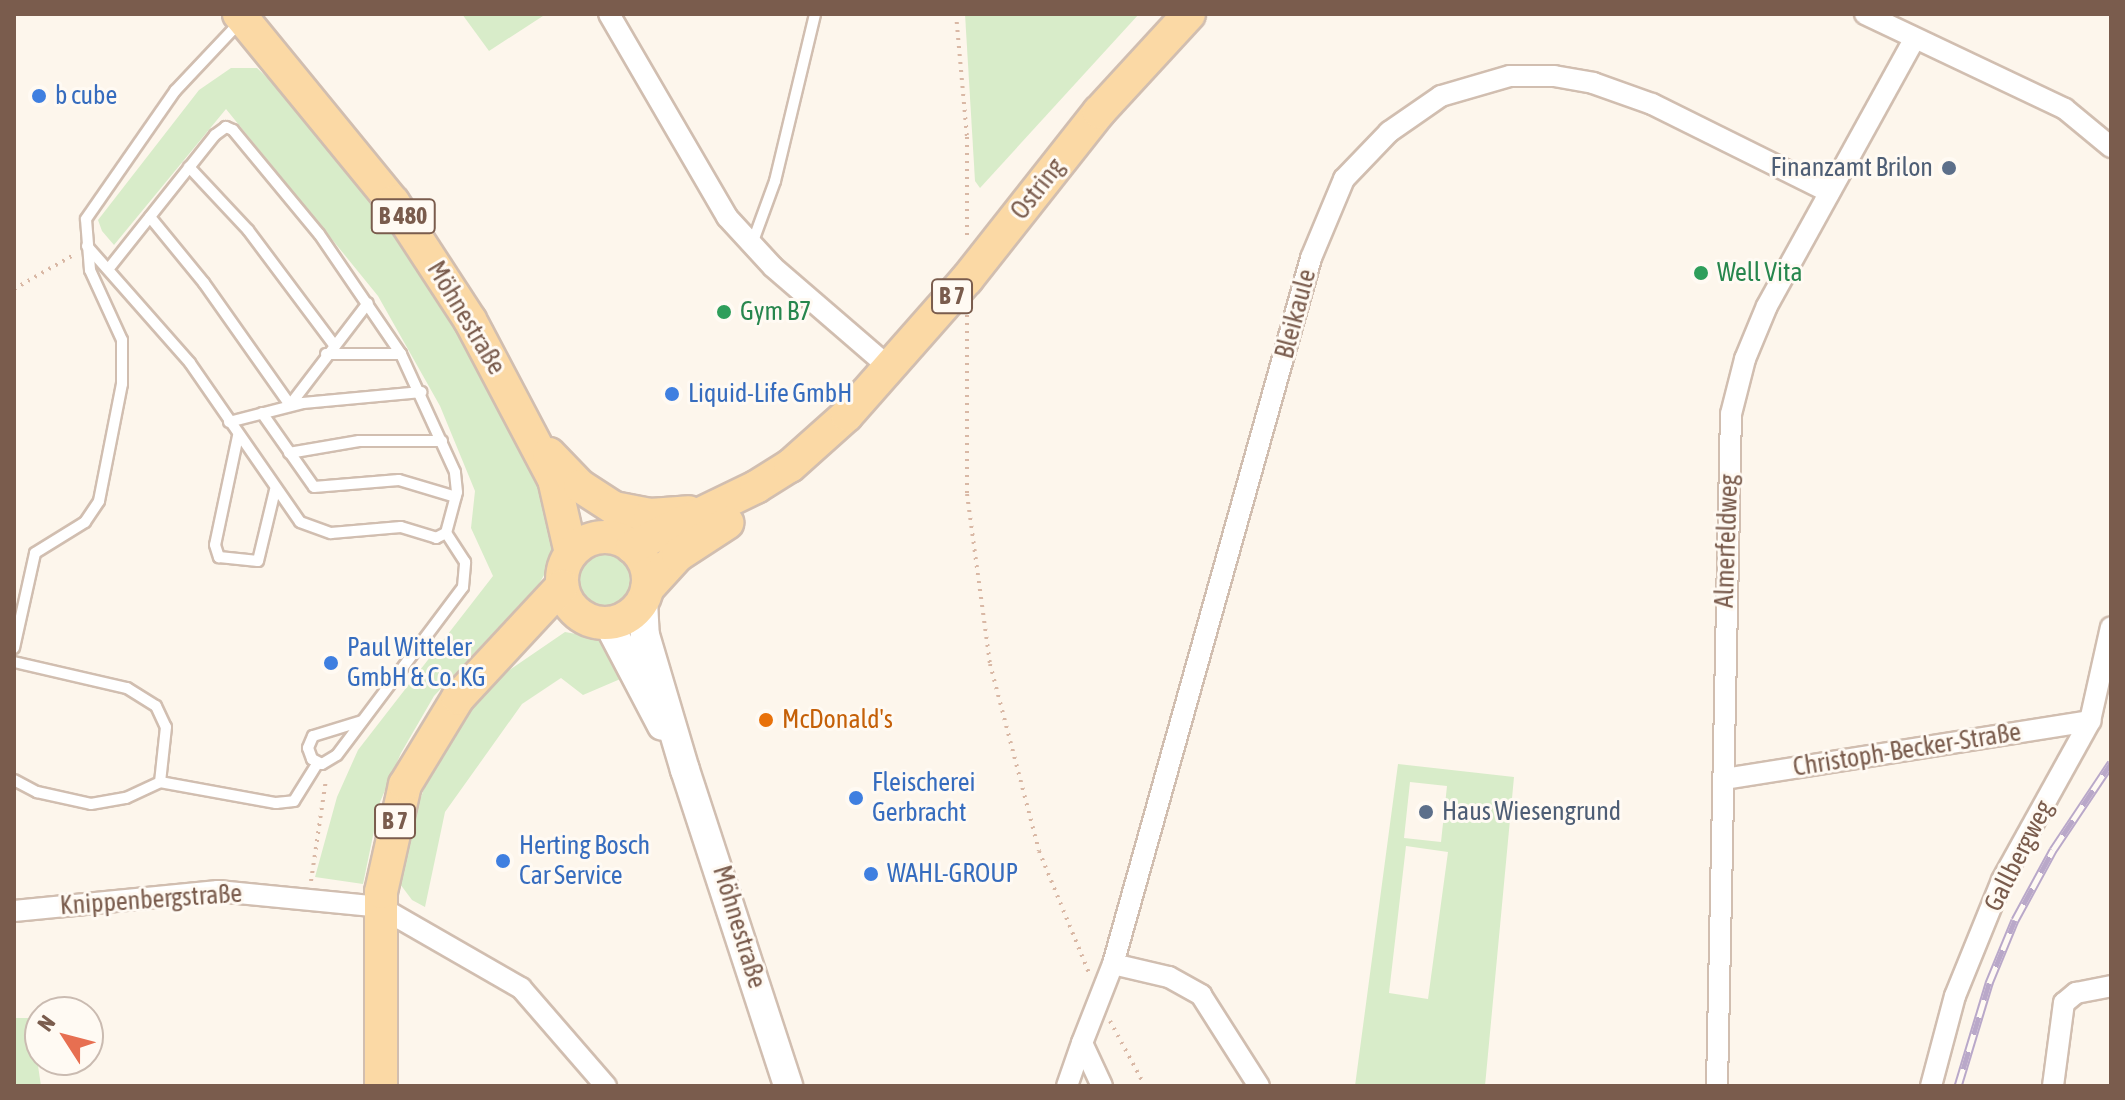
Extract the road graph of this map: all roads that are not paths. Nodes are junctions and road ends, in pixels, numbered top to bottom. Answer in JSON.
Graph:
{"nodes":[{"id":1,"x":609,"y":14,"type":"edge"},
{"id":2,"x":815,"y":14,"type":"edge"},
{"id":3,"x":1189,"y":14,"type":"edge"},
{"id":4,"x":1865,"y":14,"type":"edge"},
{"id":5,"x":244,"y":15,"type":"edge"},
{"id":6,"x":1914,"y":40,"type":"junction"},
{"id":7,"x":2111,"y":147,"type":"edge"},
{"id":8,"x":189,"y":167,"type":"junction"},
{"id":9,"x":1829,"y":192,"type":"junction"},
{"id":10,"x":150,"y":217,"type":"junction"},
{"id":11,"x":751,"y":245,"type":"junction"},
{"id":12,"x":87,"y":246,"type":"junction"},
{"id":13,"x":110,"y":267,"type":"junction"},
{"id":14,"x":368,"y":303,"type":"junction"},
{"id":15,"x":330,"y":350,"type":"junction"},
{"id":16,"x":401,"y":354,"type":"junction"},
{"id":17,"x":890,"y":368,"type":"junction"},
{"id":18,"x":421,"y":392,"type":"junction"},
{"id":19,"x":290,"y":405,"type":"junction"},
{"id":20,"x":262,"y":413,"type":"junction"},
{"id":21,"x":229,"y":422,"type":"junction"},
{"id":22,"x":238,"y":436,"type":"junction"},
{"id":23,"x":536,"y":440,"type":"junction"},
{"id":24,"x":442,"y":441,"type":"junction"},
{"id":25,"x":289,"y":453,"type":"junction"},
{"id":26,"x":790,"y":466,"type":"junction"},
{"id":27,"x":554,"y":479,"type":"junction"},
{"id":28,"x":275,"y":490,"type":"junction"},
{"id":29,"x":456,"y":497,"type":"junction"},
{"id":30,"x":716,"y":509,"type":"junction"},
{"id":31,"x":446,"y":533,"type":"junction"},
{"id":32,"x":619,"y":542,"type":"junction"},
{"id":33,"x":571,"y":553,"type":"junction"},
{"id":34,"x":645,"y":595,"type":"junction"},
{"id":35,"x":570,"y":599,"type":"junction"},
{"id":36,"x":608,"y":623,"type":"junction"},
{"id":37,"x":2111,"y":627,"type":"edge"},
{"id":38,"x":14,"y":648,"type":"edge"},
{"id":39,"x":14,"y":662,"type":"edge"},
{"id":40,"x":362,"y":721,"type":"junction"},
{"id":41,"x":2090,"y":721,"type":"junction"},
{"id":42,"x":323,"y":763,"type":"junction"},
{"id":43,"x":685,"y":770,"type":"junction"},
{"id":44,"x":1724,"y":779,"type":"junction"},
{"id":45,"x":14,"y":780,"type":"edge"},
{"id":46,"x":160,"y":782,"type":"junction"},
{"id":47,"x":380,"y":907,"type":"junction"},
{"id":48,"x":14,"y":911,"type":"edge"},
{"id":49,"x":1112,"y":970,"type":"junction"},
{"id":50,"x":2111,"y":986,"type":"edge"},
{"id":51,"x":1082,"y":1043,"type":"junction"},
{"id":52,"x":381,"y":1086,"type":"edge"},
{"id":53,"x":606,"y":1086,"type":"edge"},
{"id":54,"x":788,"y":1086,"type":"edge"},
{"id":55,"x":1067,"y":1086,"type":"edge"},
{"id":56,"x":1102,"y":1086,"type":"edge"},
{"id":57,"x":1259,"y":1086,"type":"edge"},
{"id":58,"x":1717,"y":1086,"type":"edge"},
{"id":59,"x":1931,"y":1086,"type":"edge"},
{"id":60,"x":2053,"y":1086,"type":"edge"}],
"edges":[{"from":1,"to":11,"type":"street"},
{"from":2,"to":11,"type":"lane"},
{"from":3,"to":17,"type":"main road","name":"Ostring","number":"B 7"},
{"from":4,"to":6,"type":"street"},
{"from":5,"to":12,"type":"lane"},
{"from":5,"to":23,"type":"main road","name":"Möhnestraße","number":"B 480"},
{"from":6,"to":7,"type":"street"},
{"from":6,"to":9,"type":"street","name":"Almerfeldweg"},
{"from":8,"to":10,"type":"lane"},
{"from":8,"to":14,"type":"lane"},
{"from":8,"to":15,"type":"lane"},
{"from":9,"to":44,"type":"street","name":"Almerfeldweg"},
{"from":9,"to":49,"type":"street","name":"Bleikaule"},
{"from":10,"to":13,"type":"lane"},
{"from":10,"to":19,"type":"lane"},
{"from":11,"to":17,"type":"street"},
{"from":12,"to":13,"type":"lane"},
{"from":12,"to":38,"type":"lane"},
{"from":13,"to":21,"type":"lane"},
{"from":14,"to":15,"type":"lane"},
{"from":14,"to":16,"type":"lane"},
{"from":15,"to":16,"type":"lane"},
{"from":15,"to":19,"type":"lane"},
{"from":16,"to":18,"type":"lane"},
{"from":17,"to":26,"type":"main road","name":"Ostring","number":"B 7"},
{"from":18,"to":19,"type":"lane"},
{"from":18,"to":24,"type":"lane"},
{"from":19,"to":20,"type":"lane"},
{"from":20,"to":21,"type":"lane"},
{"from":20,"to":25,"type":"lane"},
{"from":21,"to":22,"type":"lane"},
{"from":22,"to":28,"type":"lane"},
{"from":22,"to":28,"type":"lane"},
{"from":23,"to":27,"type":"main road","number":"B 480"},
{"from":23,"to":30,"type":"main road"},
{"from":24,"to":25,"type":"lane"},
{"from":24,"to":29,"type":"lane"},
{"from":25,"to":29,"type":"lane"},
{"from":26,"to":30,"type":"main road","number":"B 7"},
{"from":26,"to":34,"type":"main road","number":"B 7"},
{"from":27,"to":32,"type":"main road","number":"B 480"},
{"from":27,"to":33,"type":"main road","number":"B 480"},
{"from":28,"to":31,"type":"lane"},
{"from":29,"to":31,"type":"lane"},
{"from":30,"to":32,"type":"main road","number":"B 7"},
{"from":31,"to":40,"type":"lane"},
{"from":32,"to":33,"type":"main road","number":"B 7"},
{"from":32,"to":34,"type":"main road"},
{"from":33,"to":35,"type":"main road"},
{"from":34,"to":36,"type":"main road","number":"B 7"},
{"from":34,"to":43,"type":"street","name":"Möhnestraße"},
{"from":35,"to":36,"type":"main road"},
{"from":35,"to":47,"type":"main road","number":"B 7"},
{"from":36,"to":43,"type":"street","name":"Möhnestraße"},
{"from":37,"to":41,"type":"street","name":"Gallbergweg"},
{"from":39,"to":46,"type":"lane"},
{"from":40,"to":42,"type":"lane"},
{"from":40,"to":42,"type":"lane"},
{"from":41,"to":44,"type":"street","name":"Christoph-Becker-Straße"},
{"from":41,"to":59,"type":"street","name":"Gallbergweg"},
{"from":42,"to":46,"type":"lane"},
{"from":43,"to":54,"type":"street","name":"Möhnestraße"},
{"from":44,"to":58,"type":"street","name":"Almerfeldweg"},
{"from":45,"to":46,"type":"lane"},
{"from":47,"to":48,"type":"street","name":"Knippenbergstraße"},
{"from":47,"to":52,"type":"main road","number":"B 7"},
{"from":47,"to":53,"type":"street","name":"Knippenbergstraße"},
{"from":49,"to":51,"type":"street","name":"Bleikaule"},
{"from":49,"to":57,"type":"street"},
{"from":50,"to":60,"type":"street"},
{"from":51,"to":55,"type":"street","name":"Bleikaule"},
{"from":51,"to":56,"type":"street"}]}
